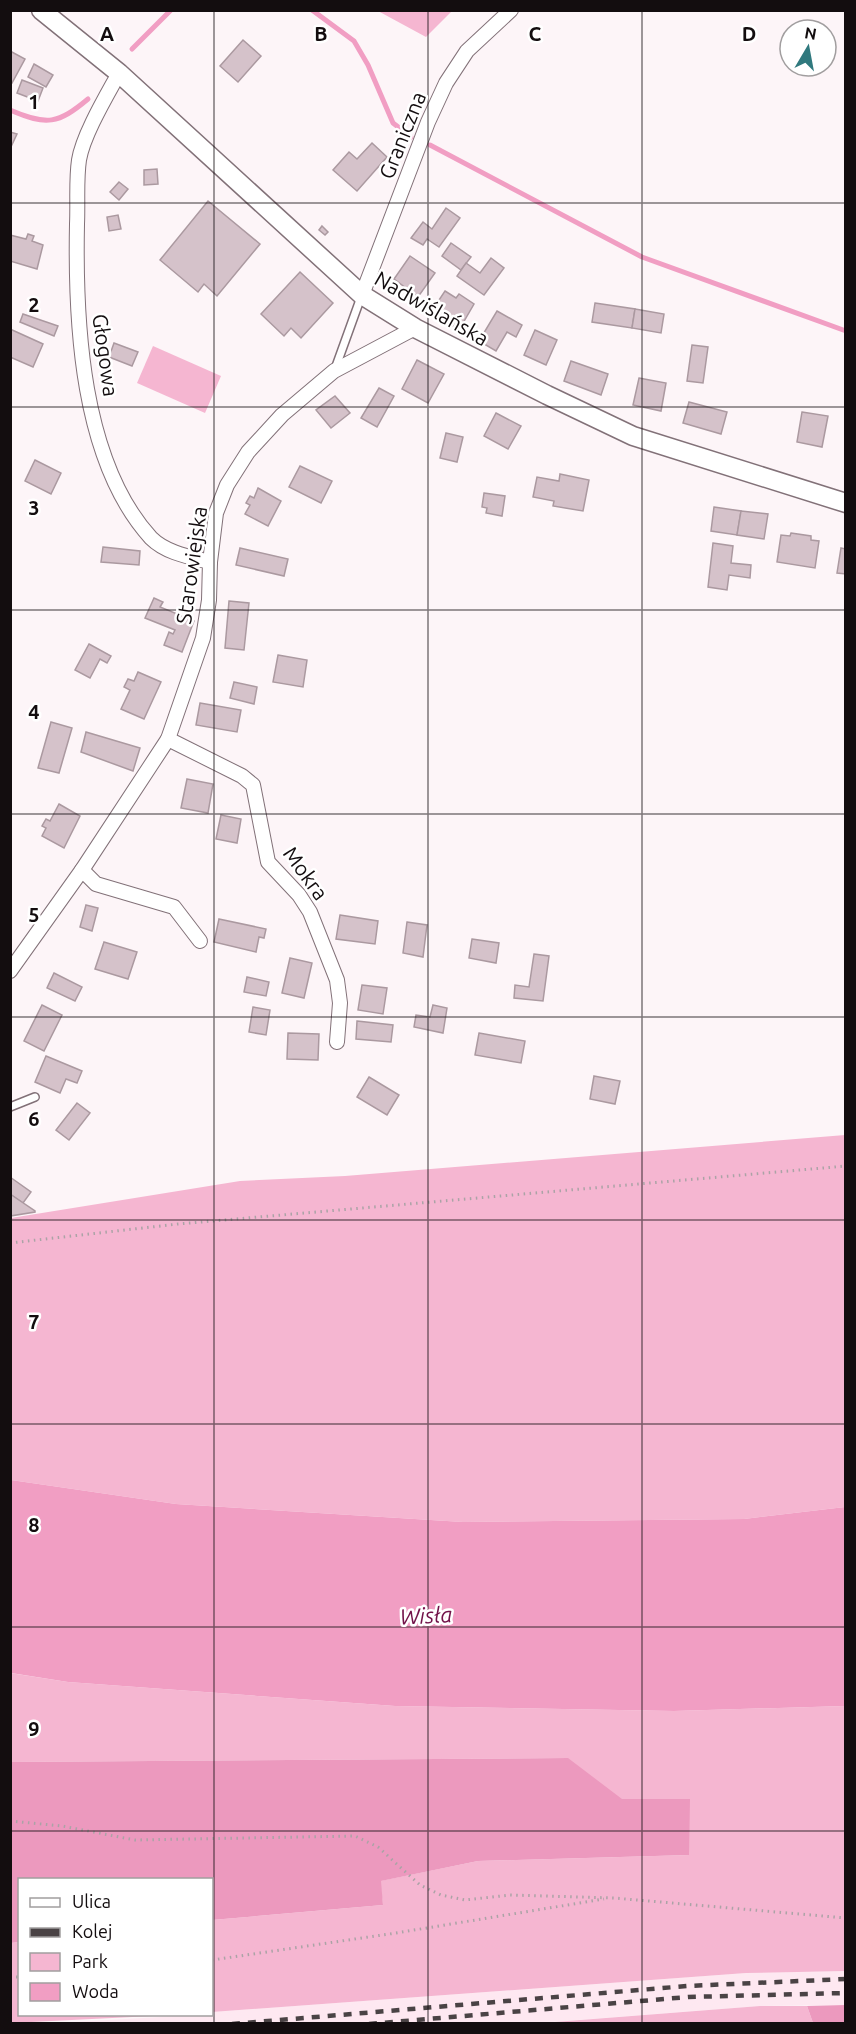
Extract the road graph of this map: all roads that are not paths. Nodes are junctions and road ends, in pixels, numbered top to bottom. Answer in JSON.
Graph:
{"nodes":[{"id":1,"x":41,"y":10,"type":"edge"},
{"id":2,"x":511,"y":10,"type":"edge"},
{"id":3,"x":119,"y":73,"type":"junction"},
{"id":4,"x":362,"y":295,"type":"junction"},
{"id":5,"x":415,"y":328,"type":"junction"},
{"id":6,"x":334,"y":371,"type":"junction"},
{"id":7,"x":846,"y":503,"type":"edge"},
{"id":8,"x":210,"y":562,"type":"junction"},
{"id":9,"x":168,"y":739,"type":"junction"},
{"id":10,"x":82,"y":870,"type":"junction"},
{"id":11,"x":200,"y":941,"type":"dead end"},
{"id":12,"x":10,"y":971,"type":"edge"},
{"id":13,"x":337,"y":1042,"type":"dead end"},
{"id":14,"x":35,"y":1097,"type":"dead end"},
{"id":15,"x":10,"y":1107,"type":"edge"}],
"edges":[{"from":1,"to":3,"type":"street","name":"Nadwiślańska"},
{"from":2,"to":4,"type":"street","name":"Graniczna"},
{"from":3,"to":4,"type":"street","name":"Nadwiślańska"},
{"from":3,"to":8,"type":"street","name":"Głogowa"},
{"from":4,"to":5,"type":"street","name":"Nadwiślańska"},
{"from":4,"to":6,"type":"lane"},
{"from":5,"to":6,"type":"street","name":"Starowiejska"},
{"from":5,"to":7,"type":"street","name":"Nadwiślańska"},
{"from":6,"to":8,"type":"street","name":"Starowiejska"},
{"from":8,"to":9,"type":"street","name":"Starowiejska"},
{"from":9,"to":10,"type":"street","name":"Starowiejska"},
{"from":9,"to":13,"type":"street","name":"Mokra"},
{"from":10,"to":11,"type":"street"},
{"from":10,"to":12,"type":"street","name":"Starowiejska"},
{"from":14,"to":15,"type":"lane"}]}
